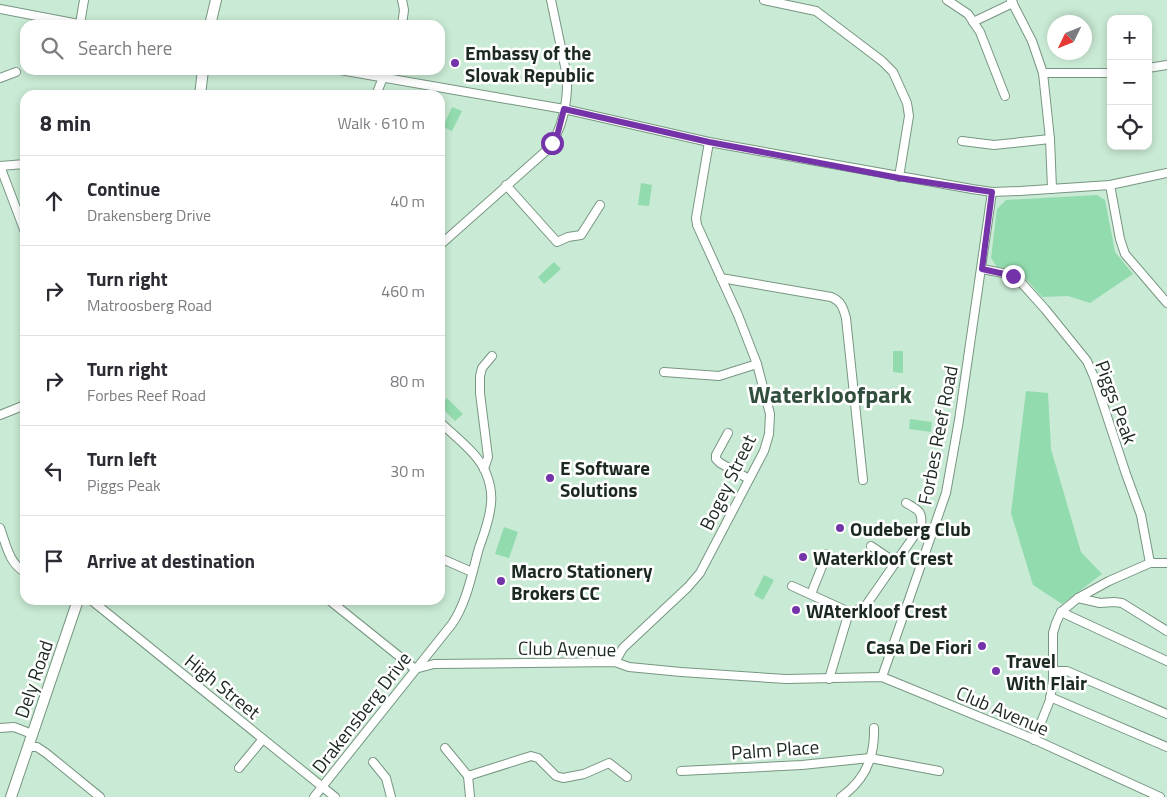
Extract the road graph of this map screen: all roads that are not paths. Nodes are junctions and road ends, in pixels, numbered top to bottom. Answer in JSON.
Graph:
{"nodes":[{"id":1,"x":84,"y":0,"type":"edge"},
{"id":2,"x":216,"y":0,"type":"edge"},
{"id":3,"x":402,"y":0,"type":"edge"},
{"id":4,"x":551,"y":0,"type":"edge"},
{"id":5,"x":764,"y":0,"type":"edge"},
{"id":6,"x":813,"y":0,"type":"edge"},
{"id":7,"x":948,"y":0,"type":"edge"},
{"id":8,"x":1012,"y":1,"type":"edge"},
{"id":9,"x":0,"y":9,"type":"edge"},
{"id":10,"x":810,"y":9,"type":"junction"},
{"id":11,"x":59,"y":20,"type":"edge"},
{"id":12,"x":81,"y":20,"type":"edge"},
{"id":13,"x":211,"y":20,"type":"edge"},
{"id":14,"x":403,"y":20,"type":"edge"},
{"id":15,"x":973,"y":22,"type":"junction"},
{"id":16,"x":1167,"y":65,"type":"edge"},
{"id":17,"x":1152,"y":67,"type":"edge"},
{"id":18,"x":16,"y":72,"type":"dead end"},
{"id":19,"x":1043,"y":73,"type":"junction"},
{"id":20,"x":1107,"y":73,"type":"edge"},
{"id":21,"x":202,"y":75,"type":"edge"},
{"id":22,"x":384,"y":75,"type":"edge"},
{"id":23,"x":395,"y":75,"type":"edge"},
{"id":24,"x":0,"y":78,"type":"edge"},
{"id":25,"x":201,"y":90,"type":"edge"},
{"id":26,"x":378,"y":90,"type":"edge"},
{"id":27,"x":1005,"y":96,"type":"dead end"},
{"id":28,"x":564,"y":109,"type":"junction"},
{"id":29,"x":1050,"y":139,"type":"junction"},
{"id":30,"x":962,"y":141,"type":"dead end"},
{"id":31,"x":709,"y":142,"type":"junction"},
{"id":32,"x":20,"y":164,"type":"edge"},
{"id":33,"x":0,"y":166,"type":"edge"},
{"id":34,"x":1167,"y":173,"type":"edge"},
{"id":35,"x":899,"y":178,"type":"junction"},
{"id":36,"x":1110,"y":185,"type":"junction"},
{"id":37,"x":506,"y":186,"type":"junction"},
{"id":38,"x":1052,"y":189,"type":"junction"},
{"id":39,"x":992,"y":192,"type":"junction"},
{"id":40,"x":600,"y":205,"type":"dead end"},
{"id":41,"x":20,"y":219,"type":"edge"},
{"id":42,"x":445,"y":241,"type":"edge"},
{"id":43,"x":982,"y":269,"type":"junction"},
{"id":44,"x":721,"y":278,"type":"junction"},
{"id":45,"x":1167,"y":304,"type":"edge"},
{"id":46,"x":492,"y":356,"type":"dead end"},
{"id":47,"x":757,"y":364,"type":"junction"},
{"id":48,"x":664,"y":372,"type":"dead end"},
{"id":49,"x":20,"y":407,"type":"edge"},
{"id":50,"x":0,"y":415,"type":"edge"},
{"id":51,"x":445,"y":427,"type":"edge"},
{"id":52,"x":728,"y":433,"type":"dead end"},
{"id":53,"x":484,"y":469,"type":"junction"},
{"id":54,"x":749,"y":479,"type":"junction"},
{"id":55,"x":863,"y":480,"type":"dead end"},
{"id":56,"x":906,"y":503,"type":"dead end"},
{"id":57,"x":0,"y":528,"type":"edge"},
{"id":58,"x":871,"y":546,"type":"dead end"},
{"id":59,"x":827,"y":554,"type":"dead end"},
{"id":60,"x":445,"y":560,"type":"edge"},
{"id":61,"x":896,"y":563,"type":"junction"},
{"id":62,"x":1150,"y":563,"type":"junction"},
{"id":63,"x":1167,"y":563,"type":"edge"},
{"id":64,"x":20,"y":569,"type":"edge"},
{"id":65,"x":472,"y":572,"type":"junction"},
{"id":66,"x":792,"y":586,"type":"dead end"},
{"id":67,"x":811,"y":594,"type":"junction"},
{"id":68,"x":1078,"y":598,"type":"junction"},
{"id":69,"x":76,"y":605,"type":"edge"},
{"id":70,"x":97,"y":605,"type":"edge"},
{"id":71,"x":335,"y":605,"type":"edge"},
{"id":72,"x":849,"y":612,"type":"junction"},
{"id":73,"x":1061,"y":612,"type":"junction"},
{"id":74,"x":1167,"y":631,"type":"edge"},
{"id":75,"x":433,"y":647,"type":"junction"},
{"id":76,"x":1167,"y":661,"type":"edge"},
{"id":77,"x":615,"y":662,"type":"junction"},
{"id":78,"x":434,"y":664,"type":"junction"},
{"id":79,"x":415,"y":669,"type":"junction"},
{"id":80,"x":1054,"y":671,"type":"junction"},
{"id":81,"x":882,"y":677,"type":"junction"},
{"id":82,"x":828,"y":679,"type":"junction"},
{"id":83,"x":1050,"y":697,"type":"junction"},
{"id":84,"x":1167,"y":714,"type":"edge"},
{"id":85,"x":0,"y":728,"type":"edge"},
{"id":86,"x":874,"y":728,"type":"dead end"},
{"id":87,"x":32,"y":734,"type":"junction"},
{"id":88,"x":263,"y":738,"type":"junction"},
{"id":89,"x":1034,"y":740,"type":"junction"},
{"id":90,"x":29,"y":746,"type":"junction"},
{"id":91,"x":1167,"y":747,"type":"edge"},
{"id":92,"x":445,"y":748,"type":"dead end"},
{"id":93,"x":870,"y":758,"type":"junction"},
{"id":94,"x":373,"y":762,"type":"dead end"},
{"id":95,"x":239,"y":768,"type":"dead end"},
{"id":96,"x":681,"y":771,"type":"dead end"},
{"id":97,"x":939,"y":771,"type":"dead end"},
{"id":98,"x":468,"y":776,"type":"junction"},
{"id":99,"x":627,"y":777,"type":"dead end"},
{"id":100,"x":323,"y":786,"type":"junction"},
{"id":101,"x":11,"y":797,"type":"edge"},
{"id":102,"x":100,"y":797,"type":"edge"},
{"id":103,"x":314,"y":797,"type":"edge"},
{"id":104,"x":335,"y":797,"type":"edge"},
{"id":105,"x":392,"y":797,"type":"edge"},
{"id":106,"x":470,"y":797,"type":"edge"},
{"id":107,"x":841,"y":797,"type":"edge"},
{"id":108,"x":1160,"y":797,"type":"edge"}],
"edges":[{"from":1,"to":12,"type":"street"},
{"from":2,"to":13,"type":"street"},
{"from":3,"to":14,"type":"street"},
{"from":4,"to":28,"type":"street"},
{"from":5,"to":10,"type":"street"},
{"from":6,"to":10,"type":"street"},
{"from":7,"to":15,"type":"street"},
{"from":8,"to":15,"type":"street"},
{"from":8,"to":19,"type":"street"},
{"from":9,"to":11,"type":"street"},
{"from":10,"to":35,"type":"street"},
{"from":15,"to":27,"type":"street"},
{"from":16,"to":17,"type":"street"},
{"from":18,"to":24,"type":"street"},
{"from":19,"to":20,"type":"street"},
{"from":19,"to":29,"type":"street"},
{"from":21,"to":25,"type":"street"},
{"from":22,"to":26,"type":"street"},
{"from":23,"to":28,"type":"street"},
{"from":28,"to":31,"type":"street"},
{"from":28,"to":37,"type":"street"},
{"from":29,"to":30,"type":"street"},
{"from":29,"to":38,"type":"street"},
{"from":31,"to":35,"type":"street"},
{"from":31,"to":44,"type":"street","name":"Bogey Street"},
{"from":32,"to":33,"type":"street"},
{"from":33,"to":41,"type":"street"},
{"from":34,"to":36,"type":"street"},
{"from":35,"to":39,"type":"street"},
{"from":36,"to":38,"type":"street"},
{"from":36,"to":45,"type":"street"},
{"from":37,"to":40,"type":"street"},
{"from":37,"to":42,"type":"street"},
{"from":38,"to":39,"type":"street"},
{"from":39,"to":43,"type":"street","name":"Forbes Reef Road"},
{"from":43,"to":62,"type":"street","name":"Piggs Peak"},
{"from":43,"to":81,"type":"street","name":"Forbes Reef Road"},
{"from":44,"to":47,"type":"street","name":"Bogey Street"},
{"from":44,"to":55,"type":"street"},
{"from":46,"to":53,"type":"street"},
{"from":47,"to":48,"type":"street"},
{"from":47,"to":54,"type":"street","name":"Bogey Street"},
{"from":49,"to":50,"type":"street"},
{"from":51,"to":53,"type":"street","name":"Drakensberg Drive"},
{"from":52,"to":54,"type":"street"},
{"from":53,"to":65,"type":"street","name":"Drakensberg Drive"},
{"from":54,"to":77,"type":"street","name":"Bogey Street"},
{"from":56,"to":61,"type":"street"},
{"from":57,"to":64,"type":"street"},
{"from":58,"to":61,"type":"street"},
{"from":59,"to":67,"type":"street"},
{"from":60,"to":65,"type":"street"},
{"from":61,"to":72,"type":"street"},
{"from":62,"to":63,"type":"street"},
{"from":62,"to":68,"type":"street"},
{"from":65,"to":75,"type":"street","name":"Drakensberg Drive"},
{"from":66,"to":67,"type":"street"},
{"from":67,"to":72,"type":"street"},
{"from":68,"to":73,"type":"street"},
{"from":68,"to":74,"type":"street"},
{"from":69,"to":87,"type":"street","name":"Dely Road"},
{"from":70,"to":88,"type":"street","name":"High Street"},
{"from":71,"to":79,"type":"street"},
{"from":72,"to":82,"type":"street"},
{"from":73,"to":76,"type":"street"},
{"from":73,"to":80,"type":"street"},
{"from":75,"to":78,"type":"street","name":"Drakensberg Drive"},
{"from":75,"to":79,"type":"street","name":"Drakensberg Drive"},
{"from":77,"to":78,"type":"street","name":"Club Avenue"},
{"from":77,"to":82,"type":"street","name":"Club Avenue"},
{"from":78,"to":79,"type":"street","name":"Club Avenue"},
{"from":79,"to":100,"type":"street","name":"Drakensberg Drive"},
{"from":80,"to":83,"type":"street"},
{"from":80,"to":84,"type":"street"},
{"from":81,"to":82,"type":"street","name":"Club Avenue"},
{"from":81,"to":89,"type":"street","name":"Club Avenue"},
{"from":83,"to":89,"type":"street"},
{"from":83,"to":91,"type":"street"},
{"from":85,"to":87,"type":"street"},
{"from":86,"to":93,"type":"street"},
{"from":87,"to":90,"type":"street","name":"Dely Road"},
{"from":88,"to":95,"type":"street"},
{"from":88,"to":100,"type":"street","name":"High Street"},
{"from":89,"to":108,"type":"street","name":"Club Avenue"},
{"from":90,"to":101,"type":"street","name":"Dely Road"},
{"from":90,"to":102,"type":"street"},
{"from":92,"to":98,"type":"street"},
{"from":93,"to":96,"type":"street","name":"Palm Place"},
{"from":93,"to":97,"type":"street","name":"Palm Place"},
{"from":93,"to":107,"type":"street"},
{"from":94,"to":105,"type":"street"},
{"from":98,"to":99,"type":"street"},
{"from":98,"to":106,"type":"street"},
{"from":100,"to":103,"type":"street","name":"Drakensberg Drive"},
{"from":100,"to":104,"type":"street","name":"High Street"}]}
